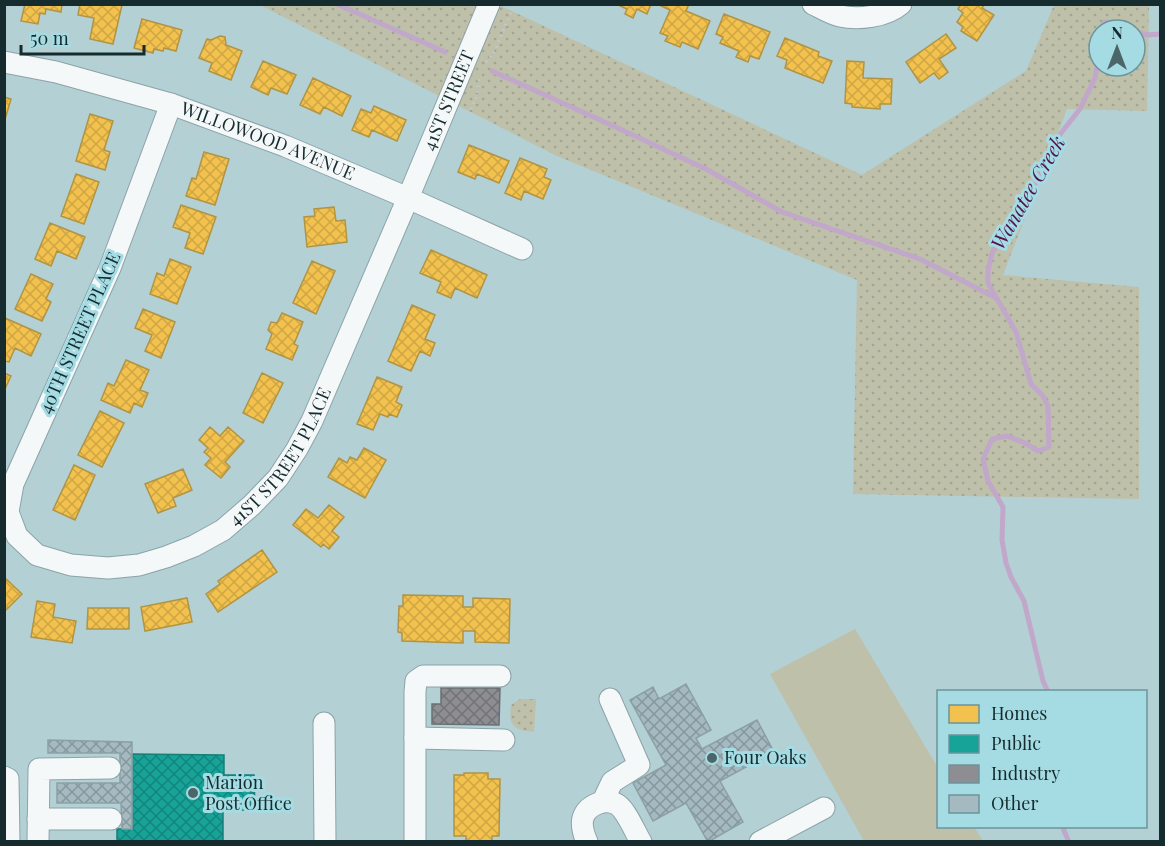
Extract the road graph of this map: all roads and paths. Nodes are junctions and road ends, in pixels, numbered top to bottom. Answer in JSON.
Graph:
{"nodes":[{"id":1,"x":489,"y":4,"type":"edge"},
{"id":2,"x":514,"y":4,"type":"edge"},
{"id":3,"x":813,"y":4,"type":"edge"},
{"id":4,"x":898,"y":7,"type":"edge"},
{"id":5,"x":4,"y":40,"type":"edge"},
{"id":6,"x":4,"y":62,"type":"edge"},
{"id":7,"x":481,"y":67,"type":"dead end"},
{"id":8,"x":479,"y":77,"type":"dead end"},
{"id":9,"x":171,"y":104,"type":"junction"},
{"id":10,"x":184,"y":125,"type":"joint"},
{"id":11,"x":388,"y":168,"type":"dead end"},
{"id":12,"x":445,"y":193,"type":"dead end"},
{"id":13,"x":408,"y":198,"type":"junction"},
{"id":14,"x":522,"y":249,"type":"dead end"},
{"id":15,"x":37,"y":555,"type":"joint"},
{"id":16,"x":500,"y":676,"type":"dead end"},
{"id":17,"x":610,"y":699,"type":"dead end"},
{"id":18,"x":324,"y":723,"type":"dead end"},
{"id":19,"x":415,"y":738,"type":"junction"},
{"id":20,"x":504,"y":740,"type":"dead end"},
{"id":21,"x":428,"y":762,"type":"dead end"},
{"id":22,"x":500,"y":762,"type":"dead end"},
{"id":23,"x":428,"y":767,"type":"dead end"},
{"id":24,"x":110,"y":768,"type":"dead end"},
{"id":25,"x":4,"y":777,"type":"edge"},
{"id":26,"x":603,"y":801,"type":"junction"},
{"id":27,"x":824,"y":808,"type":"dead end"},
{"id":28,"x":38,"y":819,"type":"junction"},
{"id":29,"x":111,"y":819,"type":"dead end"},
{"id":30,"x":9,"y":842,"type":"edge"},
{"id":31,"x":38,"y":842,"type":"edge"},
{"id":32,"x":325,"y":842,"type":"edge"},
{"id":33,"x":415,"y":842,"type":"edge"},
{"id":34,"x":439,"y":842,"type":"edge"},
{"id":35,"x":587,"y":842,"type":"edge"},
{"id":36,"x":640,"y":842,"type":"edge"},
{"id":37,"x":760,"y":842,"type":"edge"}],
"edges":[{"from":1,"to":13,"type":"street","name":"41ST STREET"},
{"from":2,"to":7,"type":"path"},
{"from":3,"to":4,"type":"street"},
{"from":5,"to":11,"type":"path"},
{"from":6,"to":9,"type":"street","name":"WILLOWOOD AVENUE"},
{"from":8,"to":12,"type":"path"},
{"from":9,"to":13,"type":"street","name":"WILLOWOOD AVENUE"},
{"from":9,"to":15,"type":"street","name":"40TH STREET PLACE"},
{"from":10,"to":10,"type":"path"},
{"from":13,"to":14,"type":"street","name":"WILLOWOOD AVENUE"},
{"from":13,"to":15,"type":"street","name":"41ST STREET PLACE"},
{"from":16,"to":19,"type":"street"},
{"from":17,"to":26,"type":"street"},
{"from":18,"to":32,"type":"street"},
{"from":19,"to":20,"type":"street"},
{"from":19,"to":33,"type":"street"},
{"from":21,"to":22,"type":"path"},
{"from":23,"to":34,"type":"path"},
{"from":24,"to":28,"type":"street"},
{"from":25,"to":30,"type":"street"},
{"from":26,"to":35,"type":"street"},
{"from":26,"to":36,"type":"street"},
{"from":27,"to":37,"type":"street"},
{"from":28,"to":29,"type":"street"},
{"from":28,"to":31,"type":"street"}]}
